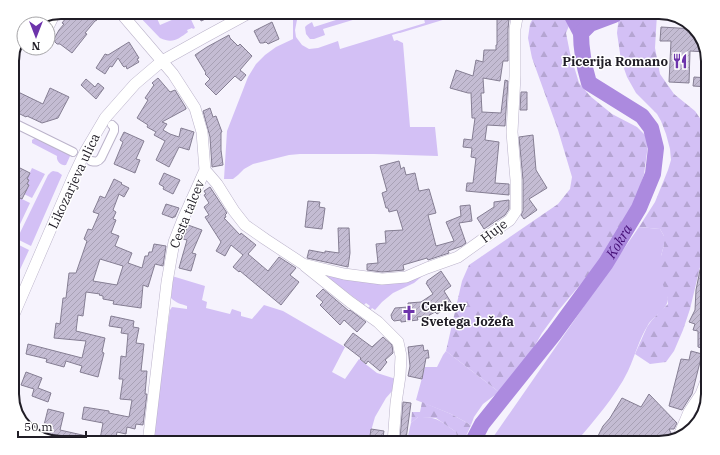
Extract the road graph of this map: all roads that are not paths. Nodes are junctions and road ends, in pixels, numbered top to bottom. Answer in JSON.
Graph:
{"nodes":[{"id":1,"x":126,"y":19,"type":"edge"},
{"id":2,"x":238,"y":19,"type":"edge"},
{"id":3,"x":516,"y":19,"type":"edge"},
{"id":4,"x":162,"y":61,"type":"junction"},
{"id":5,"x":19,"y":125,"type":"edge"},
{"id":6,"x":112,"y":125,"type":"dead end"},
{"id":7,"x":73,"y":152,"type":"dead end"},
{"id":8,"x":91,"y":161,"type":"dead end"},
{"id":9,"x":205,"y":170,"type":"junction"},
{"id":10,"x":303,"y":264,"type":"junction"},
{"id":11,"x":19,"y":303,"type":"edge"},
{"id":12,"x":701,"y":394,"type":"edge"},
{"id":13,"x":682,"y":429,"type":"edge"},
{"id":14,"x":149,"y":436,"type":"edge"},
{"id":15,"x":394,"y":436,"type":"edge"}],
"edges":[{"from":1,"to":4,"type":"street","name":"Cesta talcev"},
{"from":2,"to":4,"type":"street","name":"Likozarjeva ulica"},
{"from":3,"to":10,"type":"street","name":"Huje"},
{"from":4,"to":9,"type":"street","name":"Cesta talcev"},
{"from":4,"to":11,"type":"street","name":"Likozarjeva ulica"},
{"from":5,"to":7,"type":"street"},
{"from":6,"to":8,"type":"street"},
{"from":9,"to":10,"type":"street","name":"Huje"},
{"from":9,"to":14,"type":"street","name":"Cesta talcev"},
{"from":10,"to":15,"type":"street","name":"Huje"},
{"from":12,"to":13,"type":"street"}]}
